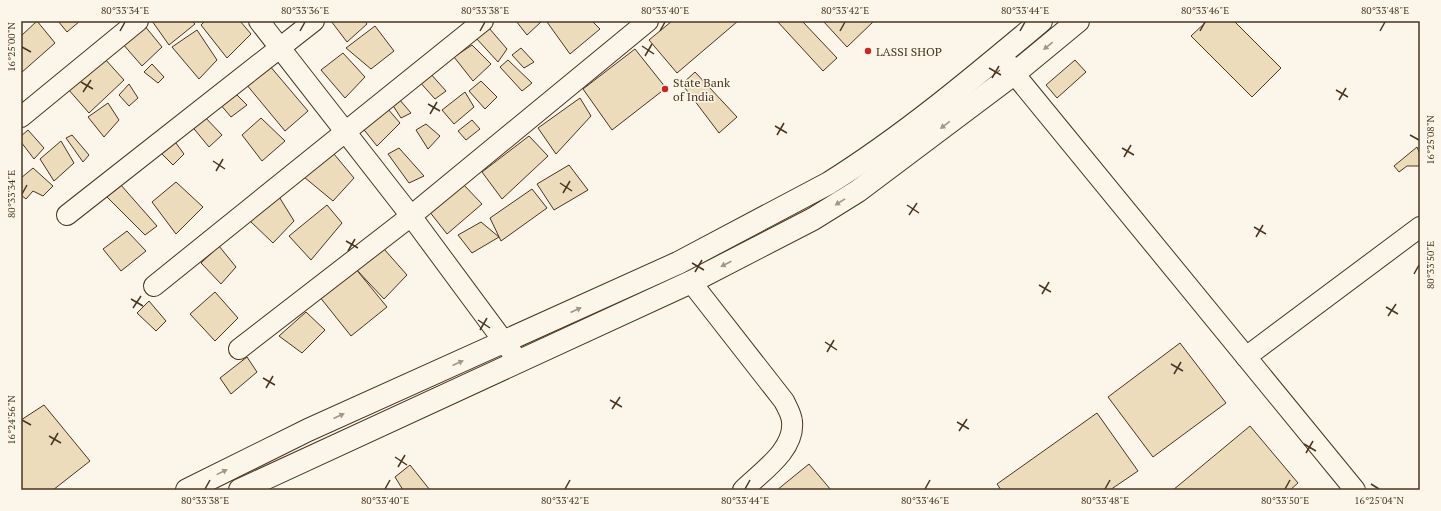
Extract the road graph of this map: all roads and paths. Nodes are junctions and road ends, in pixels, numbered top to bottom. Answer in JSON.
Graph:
{"nodes":[{"id":1,"x":138,"y":21,"type":"edge"},
{"id":2,"x":259,"y":21,"type":"edge"},
{"id":3,"x":314,"y":21,"type":"edge"},
{"id":4,"x":483,"y":21,"type":"edge"},
{"id":5,"x":648,"y":21,"type":"edge"},
{"id":6,"x":1041,"y":21,"type":"edge"},
{"id":7,"x":1078,"y":21,"type":"edge"},
{"id":8,"x":280,"y":48,"type":"junction"},
{"id":9,"x":1001,"y":54,"type":"junction"},
{"id":10,"x":1015,"y":73,"type":"junction"},
{"id":11,"x":21,"y":116,"type":"edge"},
{"id":12,"x":347,"y":133,"type":"junction"},
{"id":13,"x":67,"y":215,"type":"dead end"},
{"id":14,"x":411,"y":216,"type":"junction"},
{"id":15,"x":1420,"y":227,"type":"edge"},
{"id":16,"x":691,"y":282,"type":"junction"},
{"id":17,"x":154,"y":286,"type":"dead end"},
{"id":18,"x":503,"y":343,"type":"junction"},
{"id":19,"x":239,"y":349,"type":"dead end"},
{"id":20,"x":1246,"y":357,"type":"junction"},
{"id":21,"x":519,"y":362,"type":"junction"},
{"id":22,"x":187,"y":490,"type":"edge"},
{"id":23,"x":240,"y":490,"type":"edge"},
{"id":24,"x":743,"y":490,"type":"edge"},
{"id":25,"x":1355,"y":490,"type":"edge"}],
"edges":[{"from":1,"to":11,"type":"street"},
{"from":2,"to":8,"type":"street"},
{"from":3,"to":8,"type":"street"},
{"from":4,"to":12,"type":"street"},
{"from":5,"to":14,"type":"street"},
{"from":6,"to":9,"type":"main road"},
{"from":7,"to":10,"type":"main road","one_way":true},
{"from":8,"to":12,"type":"street"},
{"from":8,"to":13,"type":"street"},
{"from":9,"to":10,"type":"street"},
{"from":18,"to":9,"type":"main road","one_way":true},
{"from":10,"to":16,"type":"main road","one_way":true},
{"from":10,"to":20,"type":"street"},
{"from":12,"to":14,"type":"street"},
{"from":12,"to":17,"type":"street"},
{"from":14,"to":18,"type":"street"},
{"from":14,"to":19,"type":"street"},
{"from":15,"to":20,"type":"street"},
{"from":16,"to":21,"type":"main road"},
{"from":16,"to":24,"type":"street"},
{"from":18,"to":21,"type":"street"},
{"from":22,"to":18,"type":"main road","one_way":true},
{"from":20,"to":25,"type":"street"},
{"from":21,"to":23,"type":"main road"}]}
